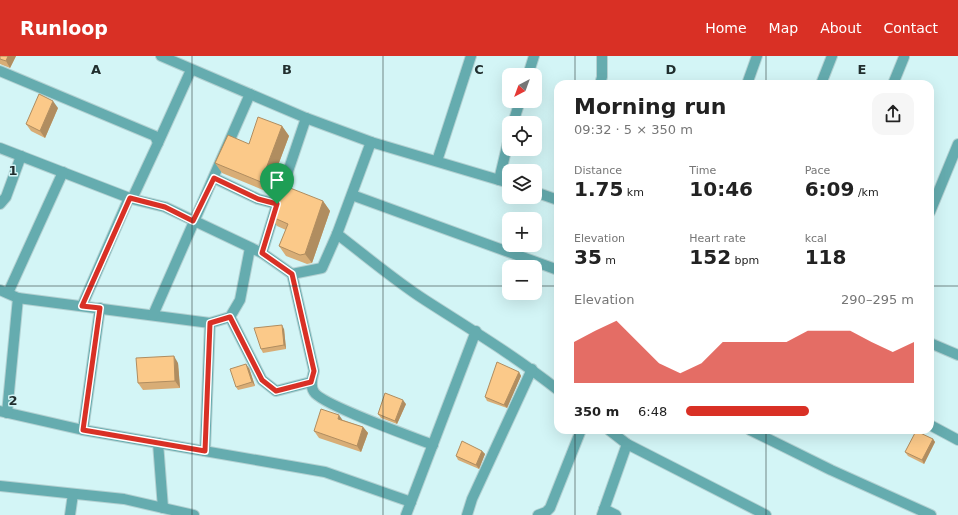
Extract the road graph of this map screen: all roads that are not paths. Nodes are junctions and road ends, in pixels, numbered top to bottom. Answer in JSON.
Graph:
{"nodes":[{"id":1,"x":471,"y":56,"type":"edge"},
{"id":2,"x":534,"y":56,"type":"edge"},
{"id":3,"x":602,"y":56,"type":"edge"},
{"id":4,"x":757,"y":56,"type":"edge"},
{"id":5,"x":832,"y":56,"type":"edge"},
{"id":6,"x":904,"y":57,"type":"edge"},
{"id":7,"x":167,"y":58,"type":"edge"},
{"id":8,"x":530,"y":68,"type":"edge"},
{"id":9,"x":191,"y":70,"type":"junction"},
{"id":10,"x":0,"y":71,"type":"edge"},
{"id":11,"x":601,"y":80,"type":"edge"},
{"id":12,"x":748,"y":80,"type":"edge"},
{"id":13,"x":823,"y":80,"type":"edge"},
{"id":14,"x":895,"y":80,"type":"edge"},
{"id":15,"x":250,"y":94,"type":"junction"},
{"id":16,"x":306,"y":118,"type":"junction"},
{"id":17,"x":371,"y":142,"type":"junction"},
{"id":18,"x":158,"y":143,"type":"junction"},
{"id":19,"x":958,"y":144,"type":"edge"},
{"id":20,"x":0,"y":148,"type":"edge"},
{"id":21,"x":21,"y":156,"type":"junction"},
{"id":22,"x":505,"y":156,"type":"edge"},
{"id":23,"x":437,"y":161,"type":"junction"},
{"id":24,"x":63,"y":172,"type":"junction"},
{"id":25,"x":214,"y":178,"type":"junction"},
{"id":26,"x":499,"y":180,"type":"junction"},
{"id":27,"x":502,"y":181,"type":"edge"},
{"id":28,"x":542,"y":194,"type":"edge"},
{"id":29,"x":352,"y":195,"type":"junction"},
{"id":30,"x":131,"y":199,"type":"junction"},
{"id":31,"x":554,"y":199,"type":"edge"},
{"id":32,"x":934,"y":202,"type":"edge"},
{"id":33,"x":0,"y":204,"type":"edge"},
{"id":34,"x":277,"y":204,"type":"junction"},
{"id":35,"x":193,"y":221,"type":"junction"},
{"id":36,"x":337,"y":234,"type":"junction"},
{"id":37,"x":250,"y":248,"type":"junction"},
{"id":38,"x":262,"y":253,"type":"junction"},
{"id":39,"x":554,"y":269,"type":"edge"},
{"id":40,"x":292,"y":274,"type":"junction"},
{"id":41,"x":4,"y":292,"type":"edge"},
{"id":42,"x":18,"y":298,"type":"junction"},
{"id":43,"x":82,"y":306,"type":"junction"},
{"id":44,"x":100,"y":308,"type":"junction"},
{"id":45,"x":153,"y":315,"type":"junction"},
{"id":46,"x":230,"y":317,"type":"junction"},
{"id":47,"x":210,"y":323,"type":"junction"},
{"id":48,"x":476,"y":331,"type":"junction"},
{"id":49,"x":934,"y":344,"type":"edge"},
{"id":50,"x":958,"y":355,"type":"edge"},
{"id":51,"x":532,"y":369,"type":"junction"},
{"id":52,"x":311,"y":382,"type":"junction"},
{"id":53,"x":554,"y":387,"type":"edge"},
{"id":54,"x":3,"y":412,"type":"edge"},
{"id":55,"x":934,"y":427,"type":"edge"},
{"id":56,"x":83,"y":430,"type":"junction"},
{"id":57,"x":579,"y":434,"type":"edge"},
{"id":58,"x":614,"y":434,"type":"edge"},
{"id":59,"x":758,"y":434,"type":"edge"},
{"id":60,"x":958,"y":440,"type":"edge"},
{"id":61,"x":158,"y":443,"type":"junction"},
{"id":62,"x":627,"y":444,"type":"junction"},
{"id":63,"x":433,"y":445,"type":"junction"},
{"id":64,"x":205,"y":451,"type":"junction"},
{"id":65,"x":0,"y":486,"type":"edge"},
{"id":66,"x":73,"y":494,"type":"junction"},
{"id":67,"x":411,"y":502,"type":"junction"},
{"id":68,"x":163,"y":508,"type":"junction"},
{"id":69,"x":603,"y":512,"type":"edge"},
{"id":70,"x":70,"y":515,"type":"edge"},
{"id":71,"x":192,"y":515,"type":"edge"},
{"id":72,"x":406,"y":515,"type":"edge"},
{"id":73,"x":467,"y":515,"type":"edge"},
{"id":74,"x":538,"y":515,"type":"edge"},
{"id":75,"x":616,"y":515,"type":"edge"},
{"id":76,"x":766,"y":515,"type":"edge"},
{"id":77,"x":931,"y":515,"type":"edge"}],
"edges":[{"from":1,"to":23,"type":"street"},
{"from":2,"to":8,"type":"street"},
{"from":3,"to":11,"type":"street"},
{"from":4,"to":12,"type":"street"},
{"from":5,"to":13,"type":"street"},
{"from":6,"to":14,"type":"street"},
{"from":7,"to":9,"type":"street"},
{"from":9,"to":15,"type":"street"},
{"from":9,"to":18,"type":"street"},
{"from":10,"to":18,"type":"street"},
{"from":15,"to":16,"type":"street"},
{"from":15,"to":25,"type":"street"},
{"from":16,"to":17,"type":"street"},
{"from":16,"to":34,"type":"street"},
{"from":17,"to":23,"type":"street"},
{"from":17,"to":29,"type":"street"},
{"from":18,"to":30,"type":"street"},
{"from":19,"to":32,"type":"street"},
{"from":20,"to":21,"type":"street"},
{"from":21,"to":24,"type":"street"},
{"from":21,"to":33,"type":"street"},
{"from":22,"to":26,"type":"street"},
{"from":23,"to":26,"type":"street"},
{"from":24,"to":30,"type":"street"},
{"from":24,"to":41,"type":"street"},
{"from":25,"to":34,"type":"street"},
{"from":25,"to":35,"type":"street"},
{"from":26,"to":27,"type":"street"},
{"from":28,"to":31,"type":"street"},
{"from":29,"to":36,"type":"street"},
{"from":29,"to":39,"type":"street"},
{"from":30,"to":35,"type":"street"},
{"from":30,"to":43,"type":"street"},
{"from":34,"to":38,"type":"street"},
{"from":35,"to":37,"type":"street"},
{"from":35,"to":45,"type":"street"},
{"from":36,"to":40,"type":"street"},
{"from":36,"to":48,"type":"street"},
{"from":37,"to":38,"type":"street"},
{"from":37,"to":46,"type":"street"},
{"from":38,"to":40,"type":"street"},
{"from":40,"to":52,"type":"street"},
{"from":41,"to":42,"type":"street"},
{"from":42,"to":43,"type":"street"},
{"from":42,"to":54,"type":"street"},
{"from":43,"to":44,"type":"street"},
{"from":44,"to":45,"type":"street"},
{"from":44,"to":56,"type":"street"},
{"from":45,"to":47,"type":"street"},
{"from":46,"to":47,"type":"street"},
{"from":46,"to":52,"type":"street"},
{"from":47,"to":64,"type":"street"},
{"from":48,"to":51,"type":"street"},
{"from":48,"to":63,"type":"street"},
{"from":49,"to":50,"type":"street"},
{"from":51,"to":53,"type":"street"},
{"from":51,"to":73,"type":"street"},
{"from":52,"to":63,"type":"street"},
{"from":54,"to":56,"type":"street"},
{"from":55,"to":60,"type":"street"},
{"from":56,"to":61,"type":"street"},
{"from":57,"to":74,"type":"street"},
{"from":58,"to":62,"type":"street"},
{"from":59,"to":77,"type":"street"},
{"from":61,"to":64,"type":"street"},
{"from":61,"to":68,"type":"street"},
{"from":62,"to":69,"type":"street"},
{"from":62,"to":76,"type":"street"},
{"from":63,"to":67,"type":"street"},
{"from":64,"to":67,"type":"street"},
{"from":65,"to":66,"type":"street"},
{"from":66,"to":68,"type":"street"},
{"from":66,"to":70,"type":"street"},
{"from":67,"to":72,"type":"street"},
{"from":68,"to":71,"type":"street"},
{"from":69,"to":75,"type":"street"}]}
